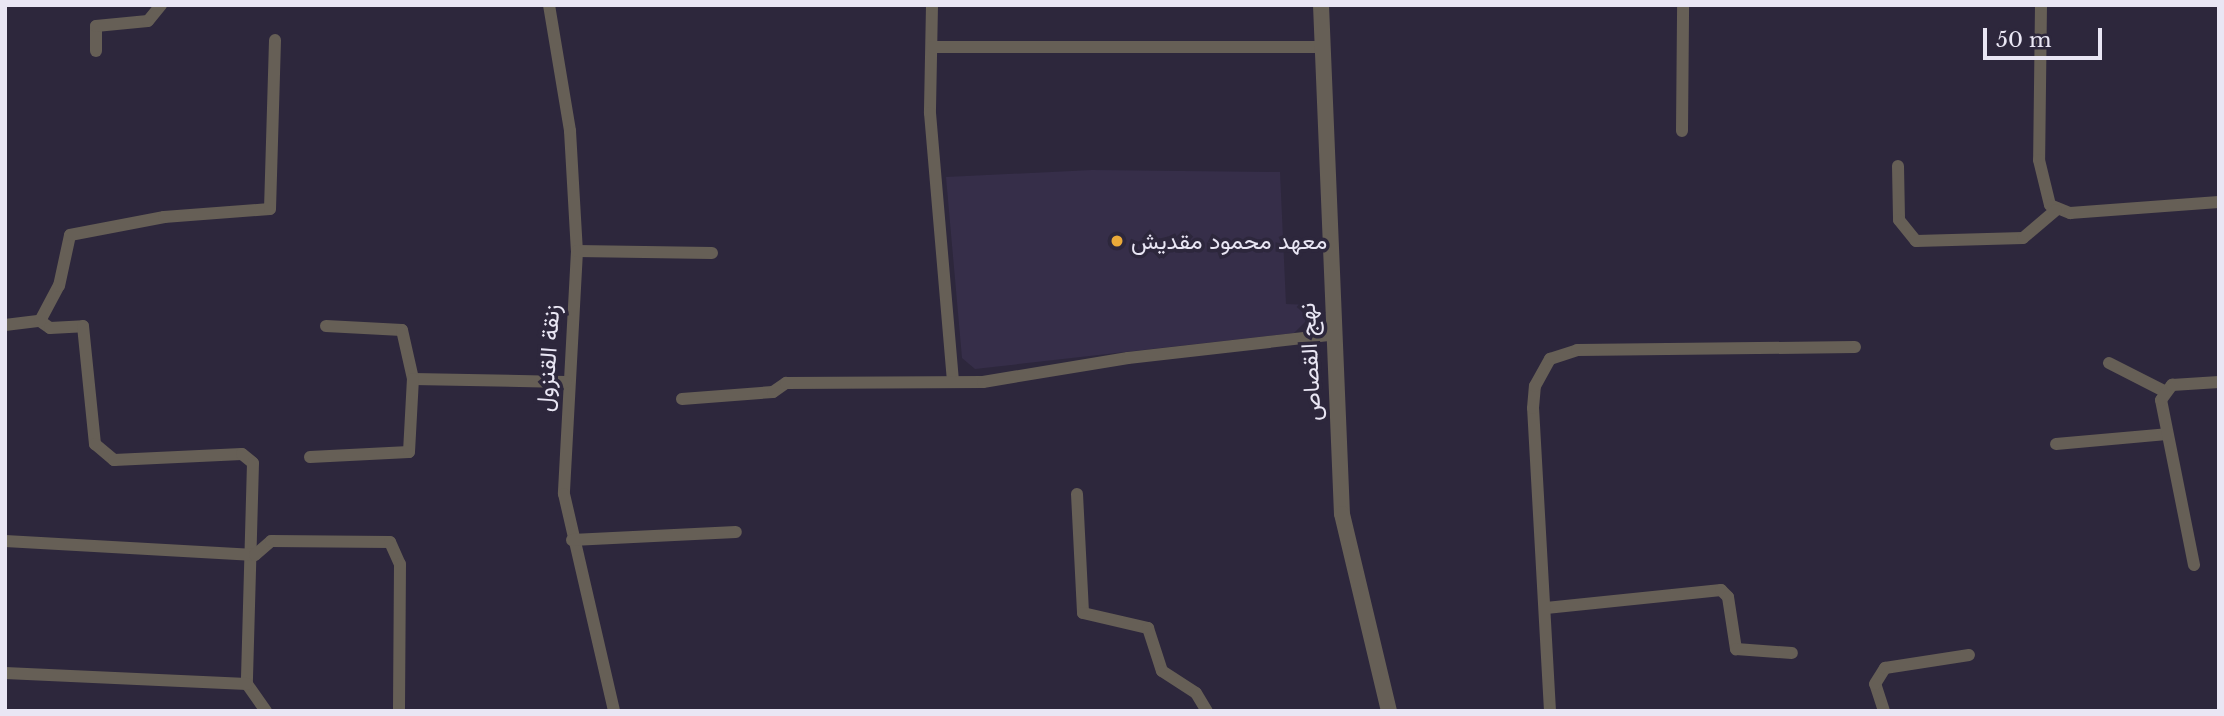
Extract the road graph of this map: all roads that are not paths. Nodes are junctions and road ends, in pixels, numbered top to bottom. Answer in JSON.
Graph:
{"nodes":[{"id":1,"x":161,"y":5,"type":"edge"},
{"id":2,"x":549,"y":5,"type":"edge"},
{"id":3,"x":932,"y":5,"type":"edge"},
{"id":4,"x":1321,"y":5,"type":"edge"},
{"id":5,"x":1683,"y":5,"type":"edge"},
{"id":6,"x":2041,"y":5,"type":"edge"},
{"id":7,"x":275,"y":40,"type":"dead end"},
{"id":8,"x":932,"y":47,"type":"junction"},
{"id":9,"x":1323,"y":47,"type":"junction"},
{"id":10,"x":96,"y":51,"type":"dead end"},
{"id":11,"x":1682,"y":131,"type":"dead end"},
{"id":12,"x":1898,"y":166,"type":"dead end"},
{"id":13,"x":2219,"y":202,"type":"edge"},
{"id":14,"x":2056,"y":210,"type":"junction"},
{"id":15,"x":577,"y":251,"type":"junction"},
{"id":16,"x":712,"y":253,"type":"dead end"},
{"id":17,"x":40,"y":321,"type":"junction"},
{"id":18,"x":5,"y":325,"type":"edge"},
{"id":19,"x":326,"y":326,"type":"dead end"},
{"id":20,"x":1331,"y":335,"type":"junction"},
{"id":21,"x":1855,"y":346,"type":"dead end"},
{"id":22,"x":2109,"y":363,"type":"dead end"},
{"id":23,"x":413,"y":379,"type":"junction"},
{"id":24,"x":953,"y":381,"type":"junction"},
{"id":25,"x":2219,"y":382,"type":"edge"},
{"id":26,"x":566,"y":383,"type":"junction"},
{"id":27,"x":2164,"y":391,"type":"junction"},
{"id":28,"x":682,"y":398,"type":"dead end"},
{"id":29,"x":2166,"y":433,"type":"junction"},
{"id":30,"x":2056,"y":444,"type":"dead end"},
{"id":31,"x":310,"y":457,"type":"dead end"},
{"id":32,"x":1077,"y":494,"type":"dead end"},
{"id":33,"x":736,"y":532,"type":"dead end"},
{"id":34,"x":572,"y":540,"type":"junction"},
{"id":35,"x":5,"y":541,"type":"edge"},
{"id":36,"x":254,"y":555,"type":"junction"},
{"id":37,"x":2194,"y":565,"type":"dead end"},
{"id":38,"x":1546,"y":608,"type":"junction"},
{"id":39,"x":1792,"y":653,"type":"dead end"},
{"id":40,"x":1969,"y":655,"type":"dead end"},
{"id":41,"x":5,"y":673,"type":"edge"},
{"id":42,"x":247,"y":684,"type":"junction"},
{"id":43,"x":266,"y":711,"type":"edge"},
{"id":44,"x":399,"y":711,"type":"edge"},
{"id":45,"x":614,"y":711,"type":"edge"},
{"id":46,"x":1207,"y":711,"type":"edge"},
{"id":47,"x":1389,"y":711,"type":"edge"},
{"id":48,"x":1550,"y":711,"type":"edge"},
{"id":49,"x":1884,"y":711,"type":"edge"}],
"edges":[{"from":1,"to":10,"type":"street"},
{"from":2,"to":15,"type":"street","name":"زنقة القنزول"},
{"from":3,"to":8,"type":"street"},
{"from":4,"to":9,"type":"street","name":"نهج القصاص"},
{"from":5,"to":11,"type":"street"},
{"from":6,"to":14,"type":"street"},
{"from":7,"to":17,"type":"street"},
{"from":8,"to":9,"type":"street"},
{"from":8,"to":24,"type":"street"},
{"from":9,"to":20,"type":"street","name":"نهج القصاص"},
{"from":12,"to":14,"type":"street"},
{"from":13,"to":14,"type":"street"},
{"from":15,"to":16,"type":"street"},
{"from":15,"to":26,"type":"street","name":"زنقة القنزول"},
{"from":17,"to":18,"type":"street"},
{"from":17,"to":36,"type":"street"},
{"from":19,"to":23,"type":"street"},
{"from":20,"to":24,"type":"street"},
{"from":20,"to":47,"type":"street","name":"نهج القصاص"},
{"from":21,"to":38,"type":"street"},
{"from":22,"to":27,"type":"street"},
{"from":23,"to":26,"type":"street"},
{"from":23,"to":31,"type":"street"},
{"from":24,"to":28,"type":"street"},
{"from":25,"to":27,"type":"street"},
{"from":26,"to":34,"type":"street","name":"زنقة القنزول"},
{"from":27,"to":29,"type":"street"},
{"from":29,"to":30,"type":"street"},
{"from":29,"to":37,"type":"street"},
{"from":32,"to":46,"type":"street"},
{"from":33,"to":34,"type":"street"},
{"from":34,"to":45,"type":"street","name":"زنقة القنزول"},
{"from":35,"to":36,"type":"street"},
{"from":36,"to":42,"type":"street"},
{"from":36,"to":44,"type":"street"},
{"from":38,"to":39,"type":"street"},
{"from":38,"to":48,"type":"street"},
{"from":40,"to":49,"type":"street"},
{"from":41,"to":42,"type":"street"},
{"from":42,"to":43,"type":"street"}]}
